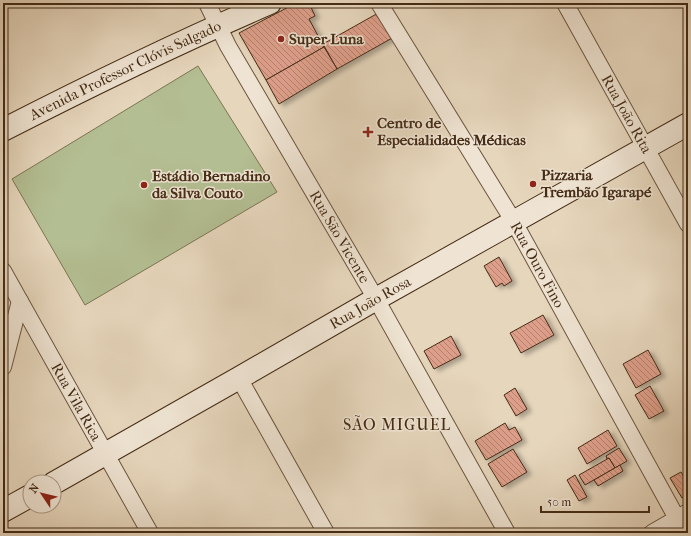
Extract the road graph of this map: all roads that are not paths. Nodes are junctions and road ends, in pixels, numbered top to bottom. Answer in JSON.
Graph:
{"nodes":[{"id":1,"x":207,"y":3,"type":"edge"},
{"id":2,"x":270,"y":3,"type":"edge"},
{"id":3,"x":379,"y":3,"type":"edge"},
{"id":4,"x":565,"y":3,"type":"edge"},
{"id":5,"x":217,"y":25,"type":"junction"},
{"id":6,"x":688,"y":124,"type":"edge"},
{"id":7,"x":3,"y":130,"type":"edge"},
{"id":8,"x":645,"y":149,"type":"junction"},
{"id":9,"x":514,"y":222,"type":"junction"},
{"id":10,"x":688,"y":224,"type":"edge"},
{"id":11,"x":3,"y":271,"type":"edge"},
{"id":12,"x":376,"y":299,"type":"junction"},
{"id":13,"x":20,"y":301,"type":"junction"},
{"id":14,"x":3,"y":367,"type":"edge"},
{"id":15,"x":239,"y":378,"type":"junction"},
{"id":16,"x":106,"y":454,"type":"junction"},
{"id":17,"x":62,"y":479,"type":"edge"},
{"id":18,"x":22,"y":500,"type":"edge"},
{"id":19,"x":3,"y":511,"type":"edge"},
{"id":20,"x":682,"y":516,"type":"edge"},
{"id":21,"x":150,"y":533,"type":"edge"},
{"id":22,"x":326,"y":533,"type":"edge"},
{"id":23,"x":507,"y":533,"type":"edge"},
{"id":24,"x":652,"y":533,"type":"edge"},
{"id":25,"x":685,"y":533,"type":"edge"}],
"edges":[{"from":1,"to":5,"type":"street","name":"Rua São Vicente"},
{"from":2,"to":5,"type":"main road","name":"Avenida Professor Clóvis Salgado"},
{"from":3,"to":9,"type":"street","name":"Rua Ouro Fino"},
{"from":4,"to":8,"type":"street","name":"Rua João Rita"},
{"from":5,"to":7,"type":"main road","name":"Avenida Professor Clóvis Salgado"},
{"from":5,"to":12,"type":"street","name":"Rua São Vicente"},
{"from":6,"to":8,"type":"main road","name":"Rua João Rosa"},
{"from":8,"to":9,"type":"main road","name":"Rua João Rosa"},
{"from":8,"to":10,"type":"street","name":"Rua João Rita"},
{"from":9,"to":12,"type":"main road","name":"Rua João Rosa"},
{"from":9,"to":20,"type":"street","name":"Rua Ouro Fino"},
{"from":11,"to":13,"type":"street","name":"Rua Vila Rica"},
{"from":12,"to":15,"type":"main road","name":"Rua João Rosa"},
{"from":12,"to":23,"type":"street","name":"Rua São Vicente"},
{"from":13,"to":14,"type":"street"},
{"from":13,"to":16,"type":"street","name":"Rua Vila Rica"},
{"from":15,"to":16,"type":"main road","name":"Rua João Rosa"},
{"from":15,"to":22,"type":"street"},
{"from":16,"to":17,"type":"main road","name":"Rua João Rosa"},
{"from":16,"to":21,"type":"street","name":"Rua Vila Rica"},
{"from":18,"to":19,"type":"main road"},
{"from":20,"to":24,"type":"street"},
{"from":20,"to":25,"type":"street","name":"Rua Ouro Fino"}]}
